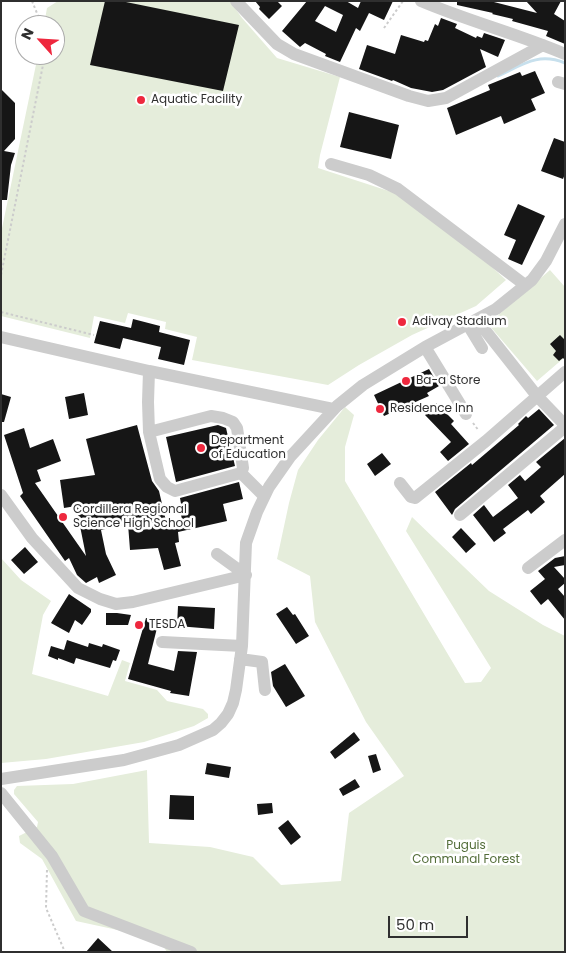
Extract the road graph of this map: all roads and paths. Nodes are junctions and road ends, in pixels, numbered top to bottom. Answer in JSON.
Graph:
{"nodes":[{"id":1,"x":32,"y":1,"type":"edge"},
{"id":2,"x":236,"y":1,"type":"edge"},
{"id":3,"x":403,"y":1,"type":"edge"},
{"id":4,"x":421,"y":1,"type":"edge"},
{"id":5,"x":38,"y":15,"type":"edge"},
{"id":6,"x":384,"y":28,"type":"dead end"},
{"id":7,"x":543,"y":45,"type":"junction"},
{"id":8,"x":565,"y":54,"type":"edge"},
{"id":9,"x":43,"y":65,"type":"edge"},
{"id":10,"x":331,"y":164,"type":"dead end"},
{"id":11,"x":565,"y":224,"type":"edge"},
{"id":12,"x":1,"y":275,"type":"edge"},
{"id":13,"x":525,"y":285,"type":"junction"},
{"id":14,"x":1,"y":312,"type":"edge"},
{"id":15,"x":473,"y":322,"type":"junction"},
{"id":16,"x":94,"y":335,"type":"dead end"},
{"id":17,"x":1,"y":337,"type":"edge"},
{"id":18,"x":425,"y":347,"type":"junction"},
{"id":19,"x":482,"y":348,"type":"dead end"},
{"id":20,"x":149,"y":371,"type":"junction"},
{"id":21,"x":565,"y":372,"type":"edge"},
{"id":22,"x":537,"y":396,"type":"junction"},
{"id":23,"x":333,"y":409,"type":"junction"},
{"id":24,"x":466,"y":414,"type":"joint"},
{"id":25,"x":565,"y":426,"type":"edge"},
{"id":26,"x":149,"y":432,"type":"junction"},
{"id":27,"x":486,"y":441,"type":"junction"},
{"id":28,"x":241,"y":472,"type":"junction"},
{"id":29,"x":400,"y":483,"type":"dead end"},
{"id":30,"x":1,"y":496,"type":"edge"},
{"id":31,"x":264,"y":496,"type":"junction"},
{"id":32,"x":460,"y":515,"type":"dead end"},
{"id":33,"x":565,"y":540,"type":"edge"},
{"id":34,"x":217,"y":554,"type":"dead end"},
{"id":35,"x":528,"y":568,"type":"dead end"},
{"id":36,"x":246,"y":575,"type":"junction"},
{"id":37,"x":162,"y":642,"type":"dead end"},
{"id":38,"x":241,"y":652,"type":"junction"},
{"id":39,"x":265,"y":690,"type":"dead end"},
{"id":40,"x":1,"y":778,"type":"edge"},
{"id":41,"x":1,"y":793,"type":"edge"},
{"id":42,"x":52,"y":856,"type":"junction"},
{"id":43,"x":65,"y":952,"type":"edge"},
{"id":44,"x":192,"y":952,"type":"edge"}],
"edges":[{"from":1,"to":5,"type":"path"},
{"from":2,"to":7,"type":"street"},
{"from":3,"to":6,"type":"path"},
{"from":4,"to":7,"type":"street"},
{"from":7,"to":8,"type":"street"},
{"from":9,"to":12,"type":"path"},
{"from":10,"to":13,"type":"street"},
{"from":11,"to":13,"type":"street"},
{"from":13,"to":15,"type":"street"},
{"from":14,"to":16,"type":"path"},
{"from":15,"to":18,"type":"street"},
{"from":15,"to":19,"type":"street"},
{"from":15,"to":22,"type":"street"},
{"from":17,"to":20,"type":"street"},
{"from":18,"to":23,"type":"street"},
{"from":18,"to":24,"type":"street"},
{"from":20,"to":23,"type":"street"},
{"from":20,"to":26,"type":"street"},
{"from":21,"to":22,"type":"street"},
{"from":22,"to":25,"type":"street"},
{"from":22,"to":27,"type":"street"},
{"from":23,"to":31,"type":"street"},
{"from":24,"to":27,"type":"path"},
{"from":25,"to":32,"type":"street"},
{"from":26,"to":28,"type":"street"},
{"from":26,"to":28,"type":"street"},
{"from":27,"to":29,"type":"street"},
{"from":28,"to":31,"type":"street"},
{"from":30,"to":36,"type":"street"},
{"from":31,"to":36,"type":"street"},
{"from":33,"to":35,"type":"street"},
{"from":34,"to":36,"type":"street"},
{"from":36,"to":38,"type":"street"},
{"from":37,"to":38,"type":"street"},
{"from":38,"to":39,"type":"street"},
{"from":38,"to":40,"type":"street"},
{"from":41,"to":42,"type":"street"},
{"from":42,"to":43,"type":"path"},
{"from":42,"to":44,"type":"street"}]}
